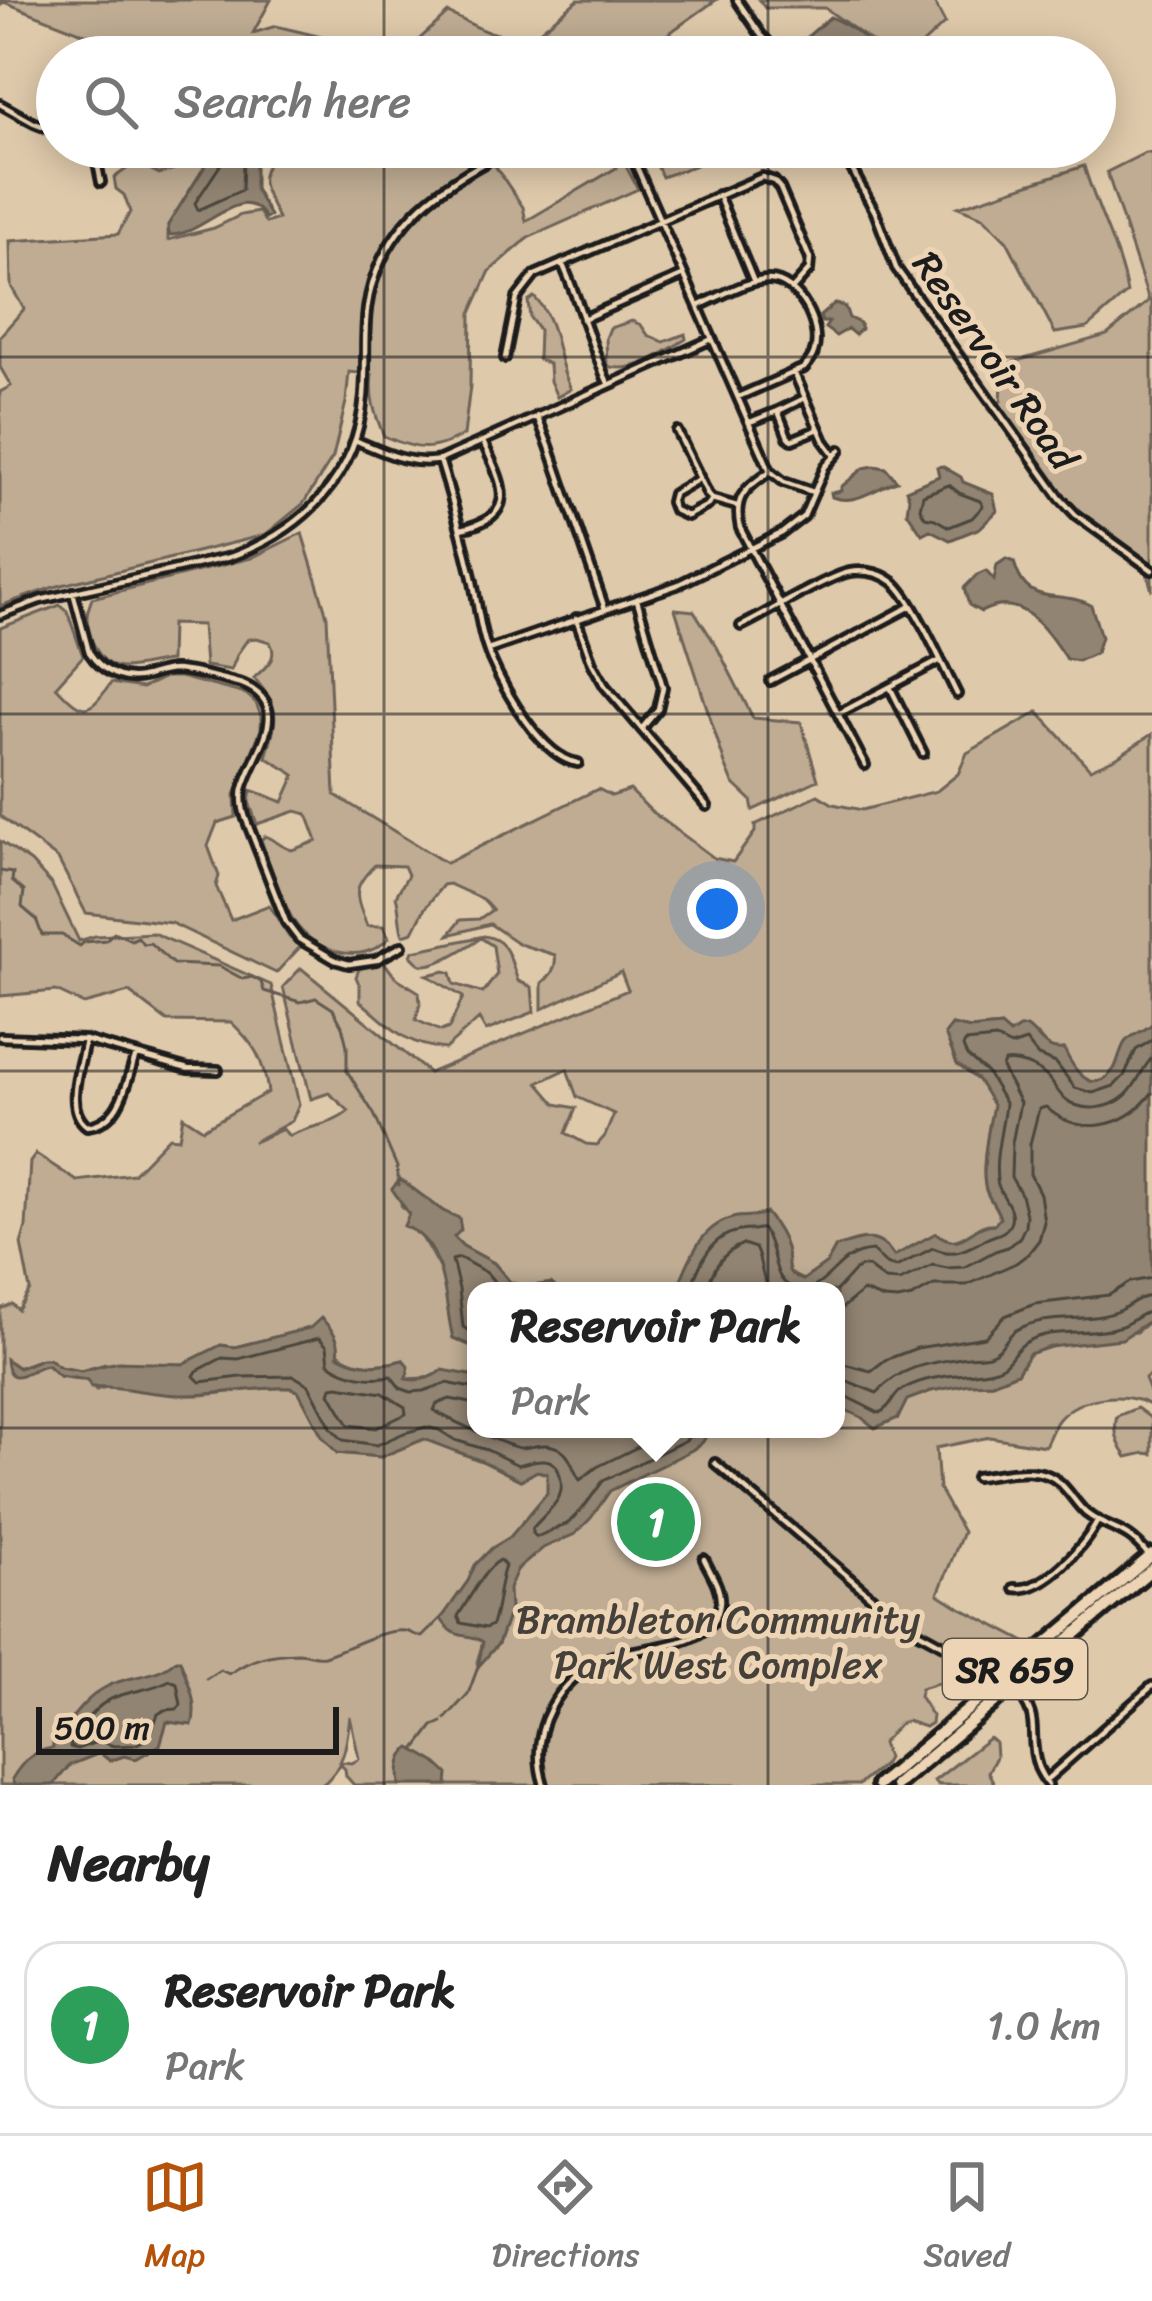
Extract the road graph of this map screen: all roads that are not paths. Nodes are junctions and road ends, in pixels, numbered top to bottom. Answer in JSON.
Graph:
{"nodes":[{"id":1,"x":737,"y":0,"type":"edge"},
{"id":2,"x":762,"y":36,"type":"edge"},
{"id":3,"x":0,"y":104,"type":"edge"},
{"id":4,"x":36,"y":124,"type":"edge"},
{"id":5,"x":98,"y":168,"type":"edge"},
{"id":6,"x":474,"y":168,"type":"edge"},
{"id":7,"x":637,"y":168,"type":"edge"},
{"id":8,"x":851,"y":168,"type":"edge"},
{"id":9,"x":101,"y":182,"type":"dead end"},
{"id":10,"x":718,"y":195,"type":"junction"},
{"id":11,"x":660,"y":220,"type":"junction"},
{"id":12,"x":562,"y":263,"type":"junction"},
{"id":13,"x":684,"y":275,"type":"junction"},
{"id":14,"x":754,"y":282,"type":"junction"},
{"id":15,"x":793,"y":288,"type":"junction"},
{"id":16,"x":698,"y":307,"type":"junction"},
{"id":17,"x":583,"y":319,"type":"junction"},
{"id":18,"x":712,"y":339,"type":"junction"},
{"id":19,"x":505,"y":358,"type":"dead end"},
{"id":20,"x":794,"y":372,"type":"junction"},
{"id":21,"x":608,"y":383,"type":"junction"},
{"id":22,"x":738,"y":397,"type":"junction"},
{"id":23,"x":805,"y":398,"type":"junction"},
{"id":24,"x":778,"y":411,"type":"junction"},
{"id":25,"x":536,"y":416,"type":"junction"},
{"id":26,"x":749,"y":422,"type":"junction"},
{"id":27,"x":819,"y":429,"type":"junction"},
{"id":28,"x":677,"y":431,"type":"dead end"},
{"id":29,"x":355,"y":440,"type":"junction"},
{"id":30,"x":483,"y":443,"type":"junction"},
{"id":31,"x":440,"y":460,"type":"junction"},
{"id":32,"x":770,"y":471,"type":"junction"},
{"id":33,"x":699,"y":479,"type":"junction"},
{"id":34,"x":815,"y":493,"type":"junction"},
{"id":35,"x":712,"y":499,"type":"junction"},
{"id":36,"x":737,"y":506,"type":"junction"},
{"id":37,"x":461,"y":529,"type":"junction"},
{"id":38,"x":752,"y":548,"type":"junction"},
{"id":39,"x":1152,"y":570,"type":"edge"},
{"id":40,"x":73,"y":592,"type":"junction"},
{"id":41,"x":637,"y":600,"type":"junction"},
{"id":42,"x":782,"y":606,"type":"junction"},
{"id":43,"x":911,"y":606,"type":"junction"},
{"id":44,"x":605,"y":609,"type":"junction"},
{"id":45,"x":0,"y":615,"type":"edge"},
{"id":46,"x":576,"y":619,"type":"junction"},
{"id":47,"x":741,"y":626,"type":"dead end"},
{"id":48,"x":488,"y":650,"type":"junction"},
{"id":49,"x":810,"y":660,"type":"junction"},
{"id":50,"x":940,"y":661,"type":"junction"},
{"id":51,"x":770,"y":681,"type":"dead end"},
{"id":52,"x":890,"y":687,"type":"junction"},
{"id":53,"x":957,"y":694,"type":"dead end"},
{"id":54,"x":838,"y":714,"type":"junction"},
{"id":55,"x":641,"y":729,"type":"junction"},
{"id":56,"x":923,"y":753,"type":"dead end"},
{"id":57,"x":578,"y":763,"type":"dead end"},
{"id":58,"x":865,"y":765,"type":"dead end"},
{"id":59,"x":707,"y":806,"type":"dead end"},
{"id":60,"x":402,"y":946,"type":"dead end"},
{"id":61,"x":0,"y":1036,"type":"edge"},
{"id":62,"x":85,"y":1040,"type":"junction"},
{"id":63,"x":136,"y":1054,"type":"junction"},
{"id":64,"x":218,"y":1070,"type":"dead end"},
{"id":65,"x":715,"y":1463,"type":"dead end"},
{"id":66,"x":976,"y":1477,"type":"dead end"},
{"id":67,"x":1098,"y":1520,"type":"junction"},
{"id":68,"x":704,"y":1558,"type":"dead end"},
{"id":69,"x":1151,"y":1561,"type":"edge"},
{"id":70,"x":1014,"y":1588,"type":"dead end"},
{"id":71,"x":1008,"y":1682,"type":"junction"},
{"id":72,"x":1152,"y":1686,"type":"edge"},
{"id":73,"x":1047,"y":1783,"type":"edge"},
{"id":74,"x":544,"y":1785,"type":"edge"},
{"id":75,"x":878,"y":1785,"type":"edge"},
{"id":76,"x":896,"y":1785,"type":"edge"}],
"edges":[{"from":1,"to":2,"type":"street"},
{"from":3,"to":4,"type":"street"},
{"from":5,"to":9,"type":"street"},
{"from":6,"to":29,"type":"street"},
{"from":7,"to":11,"type":"street"},
{"from":8,"to":39,"type":"street","name":"Reservoir Road"},
{"from":10,"to":11,"type":"street"},
{"from":10,"to":14,"type":"street"},
{"from":10,"to":15,"type":"street"},
{"from":11,"to":12,"type":"street"},
{"from":11,"to":13,"type":"street"},
{"from":12,"to":17,"type":"street"},
{"from":12,"to":19,"type":"street"},
{"from":13,"to":16,"type":"street"},
{"from":13,"to":17,"type":"street"},
{"from":14,"to":15,"type":"street"},
{"from":14,"to":16,"type":"street"},
{"from":15,"to":20,"type":"street"},
{"from":16,"to":18,"type":"street"},
{"from":17,"to":21,"type":"street"},
{"from":18,"to":21,"type":"street"},
{"from":18,"to":22,"type":"street"},
{"from":20,"to":22,"type":"street"},
{"from":20,"to":23,"type":"street"},
{"from":21,"to":25,"type":"street"},
{"from":22,"to":26,"type":"street"},
{"from":23,"to":24,"type":"street"},
{"from":23,"to":27,"type":"street"},
{"from":24,"to":26,"type":"street"},
{"from":24,"to":27,"type":"street"},
{"from":25,"to":30,"type":"street"},
{"from":25,"to":44,"type":"street"},
{"from":26,"to":32,"type":"street"},
{"from":27,"to":34,"type":"street"},
{"from":28,"to":33,"type":"street"},
{"from":29,"to":31,"type":"street"},
{"from":29,"to":40,"type":"street"},
{"from":30,"to":31,"type":"street"},
{"from":30,"to":37,"type":"street"},
{"from":31,"to":37,"type":"street"},
{"from":32,"to":34,"type":"street"},
{"from":32,"to":36,"type":"street"},
{"from":33,"to":35,"type":"street"},
{"from":33,"to":35,"type":"street"},
{"from":34,"to":38,"type":"street"},
{"from":35,"to":36,"type":"street"},
{"from":36,"to":38,"type":"street"},
{"from":37,"to":48,"type":"street"},
{"from":38,"to":41,"type":"street"},
{"from":38,"to":42,"type":"street"},
{"from":40,"to":45,"type":"street"},
{"from":40,"to":60,"type":"street"},
{"from":41,"to":44,"type":"street"},
{"from":41,"to":55,"type":"street"},
{"from":42,"to":43,"type":"street"},
{"from":42,"to":47,"type":"street"},
{"from":42,"to":49,"type":"street"},
{"from":43,"to":49,"type":"street"},
{"from":43,"to":50,"type":"street"},
{"from":44,"to":46,"type":"street"},
{"from":46,"to":48,"type":"street"},
{"from":46,"to":55,"type":"street"},
{"from":48,"to":57,"type":"street"},
{"from":49,"to":51,"type":"street"},
{"from":49,"to":54,"type":"street"},
{"from":50,"to":52,"type":"street"},
{"from":50,"to":53,"type":"street"},
{"from":52,"to":54,"type":"street"},
{"from":52,"to":56,"type":"street"},
{"from":54,"to":58,"type":"street"},
{"from":55,"to":59,"type":"street"},
{"from":61,"to":62,"type":"street"},
{"from":62,"to":63,"type":"street"},
{"from":62,"to":63,"type":"street"},
{"from":63,"to":64,"type":"street"},
{"from":65,"to":71,"type":"street"},
{"from":66,"to":67,"type":"street"},
{"from":67,"to":69,"type":"street"},
{"from":67,"to":70,"type":"street"},
{"from":68,"to":74,"type":"street"},
{"from":69,"to":71,"type":"main road","number":"SR 659"},
{"from":71,"to":73,"type":"street"},
{"from":71,"to":75,"type":"main road","number":"SR 659"},
{"from":71,"to":76,"type":"main road","number":"SR 659"},
{"from":72,"to":73,"type":"street"}]}
